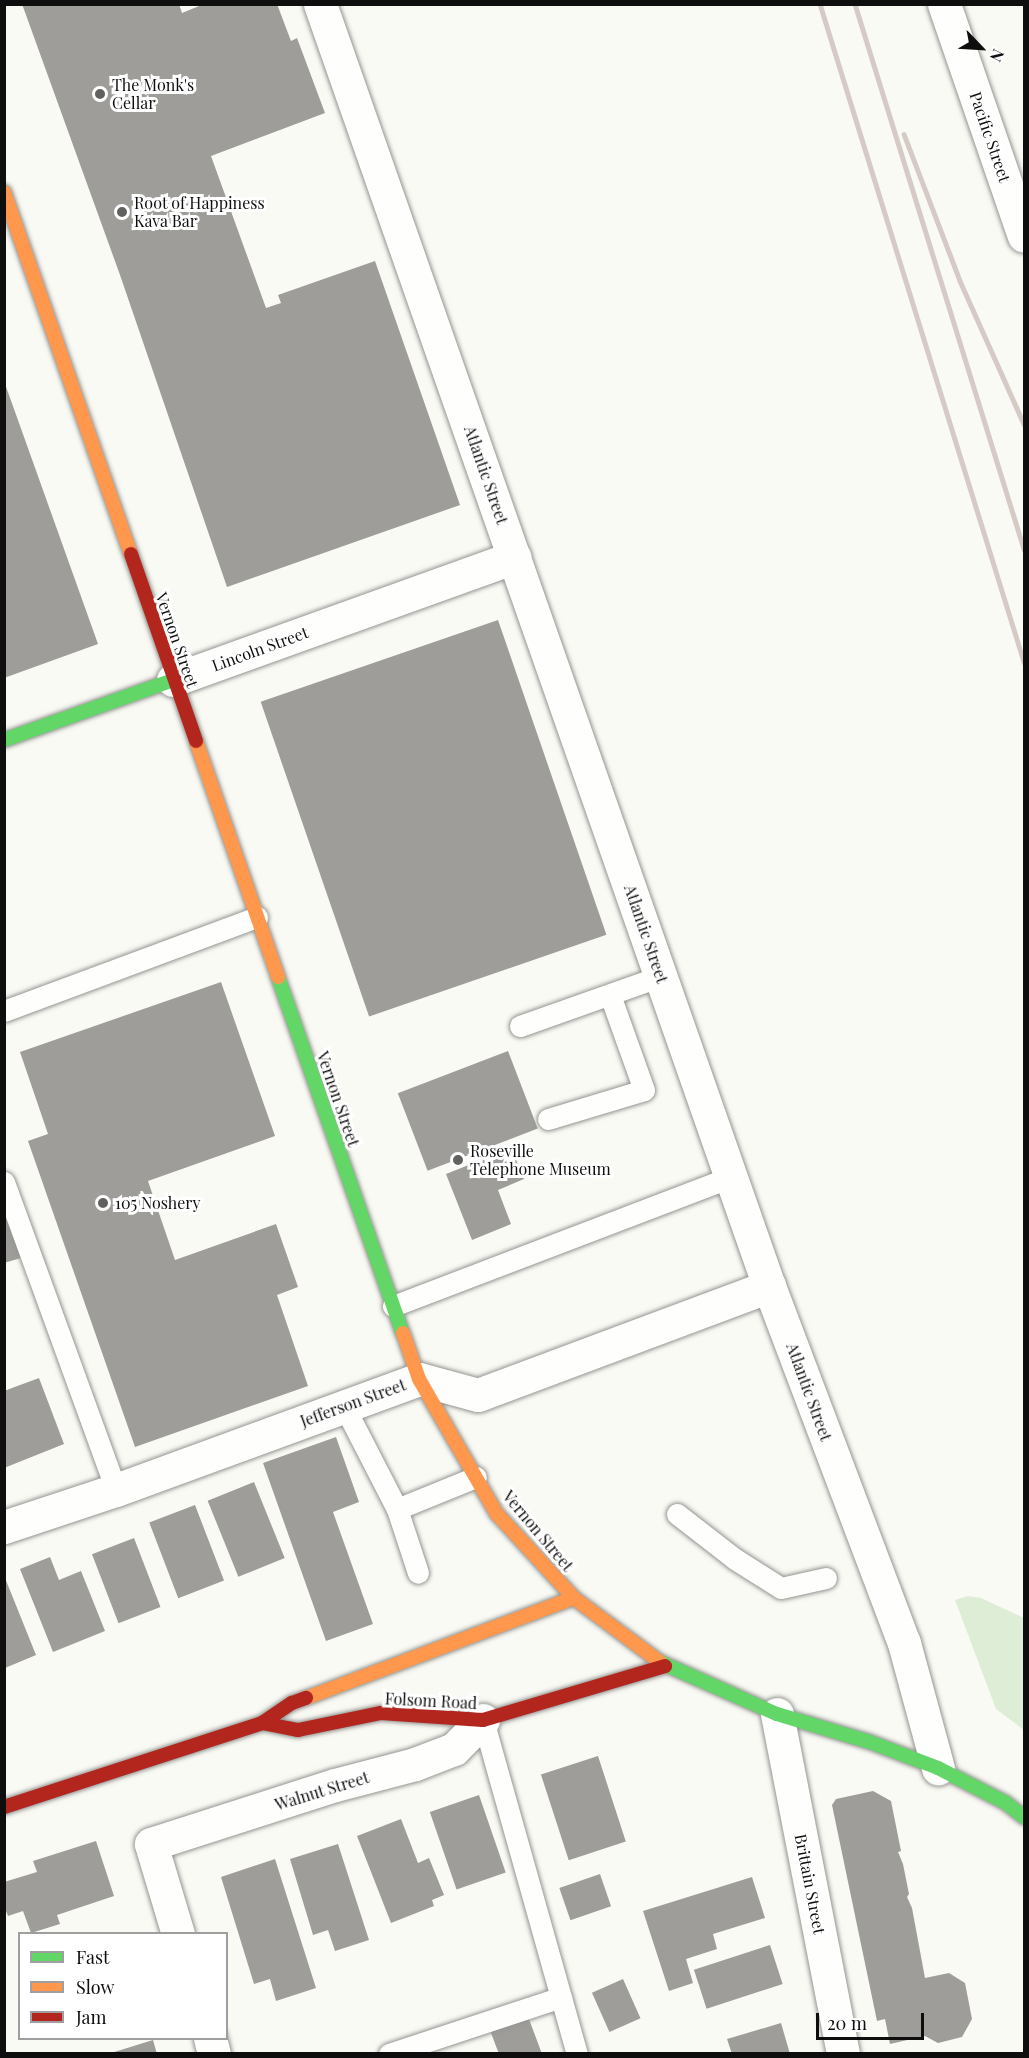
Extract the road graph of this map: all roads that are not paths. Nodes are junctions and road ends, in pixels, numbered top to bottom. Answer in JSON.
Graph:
{"nodes":[{"id":1,"x":320,"y":4,"type":"edge"},
{"id":2,"x":944,"y":4,"type":"edge"},
{"id":3,"x":1016,"y":182,"type":"edge"},
{"id":4,"x":4,"y":192,"type":"edge"},
{"id":5,"x":1024,"y":236,"type":"edge"},
{"id":6,"x":515,"y":557,"type":"junction"},
{"id":7,"x":173,"y":680,"type":"junction"},
{"id":8,"x":4,"y":740,"type":"edge"},
{"id":9,"x":257,"y":917,"type":"junction"},
{"id":10,"x":661,"y":976,"type":"junction"},
{"id":11,"x":610,"y":995,"type":"junction"},
{"id":12,"x":4,"y":1011,"type":"edge"},
{"id":13,"x":520,"y":1026,"type":"dead end"},
{"id":14,"x":548,"y":1119,"type":"dead end"},
{"id":15,"x":731,"y":1177,"type":"junction"},
{"id":16,"x":4,"y":1182,"type":"edge"},
{"id":17,"x":769,"y":1286,"type":"junction"},
{"id":18,"x":393,"y":1306,"type":"junction"},
{"id":19,"x":419,"y":1379,"type":"junction"},
{"id":20,"x":345,"y":1406,"type":"junction"},
{"id":21,"x":476,"y":1477,"type":"junction"},
{"id":22,"x":116,"y":1490,"type":"junction"},
{"id":23,"x":398,"y":1509,"type":"junction"},
{"id":24,"x":677,"y":1514,"type":"dead end"},
{"id":25,"x":4,"y":1527,"type":"edge"},
{"id":26,"x":418,"y":1573,"type":"dead end"},
{"id":27,"x":826,"y":1578,"type":"dead end"},
{"id":28,"x":574,"y":1598,"type":"junction"},
{"id":29,"x":664,"y":1666,"type":"junction"},
{"id":30,"x":777,"y":1714,"type":"junction"},
{"id":31,"x":483,"y":1720,"type":"junction"},
{"id":32,"x":262,"y":1723,"type":"junction"},
{"id":33,"x":938,"y":1768,"type":"junction"},
{"id":34,"x":4,"y":1807,"type":"edge"},
{"id":35,"x":1024,"y":1817,"type":"edge"},
{"id":36,"x":177,"y":1932,"type":"edge"},
{"id":37,"x":561,"y":1997,"type":"junction"},
{"id":38,"x":388,"y":2054,"type":"edge"},
{"id":39,"x":577,"y":2054,"type":"edge"},
{"id":40,"x":843,"y":2054,"type":"edge"}],
"edges":[{"from":1,"to":6,"type":"street","name":"Atlantic Street"},
{"from":2,"to":3,"type":"street","name":"Pacific Street"},
{"from":3,"to":5,"type":"street","name":"Pacific Street"},
{"from":4,"to":7,"type":"main road","name":"Vernon Street"},
{"from":6,"to":7,"type":"street","name":"Lincoln Street"},
{"from":6,"to":10,"type":"street","name":"Atlantic Street"},
{"from":7,"to":8,"type":"main road","name":"Lincoln Street"},
{"from":7,"to":9,"type":"main road","name":"Vernon Street"},
{"from":9,"to":12,"type":"lane"},
{"from":9,"to":18,"type":"main road","name":"Vernon Street"},
{"from":10,"to":11,"type":"lane"},
{"from":10,"to":15,"type":"street","name":"Atlantic Street"},
{"from":11,"to":13,"type":"lane"},
{"from":11,"to":14,"type":"lane"},
{"from":15,"to":17,"type":"street","name":"Atlantic Street"},
{"from":15,"to":18,"type":"lane"},
{"from":16,"to":22,"type":"lane"},
{"from":17,"to":19,"type":"street","name":"Jefferson Street"},
{"from":17,"to":33,"type":"street","name":"Atlantic Street"},
{"from":18,"to":19,"type":"main road","name":"Vernon Street"},
{"from":19,"to":20,"type":"street","name":"Jefferson Street"},
{"from":19,"to":21,"type":"main road","name":"Vernon Street"},
{"from":20,"to":22,"type":"street","name":"Jefferson Street"},
{"from":20,"to":23,"type":"lane"},
{"from":21,"to":23,"type":"lane"},
{"from":21,"to":28,"type":"main road","name":"Vernon Street"},
{"from":22,"to":25,"type":"street","name":"Jefferson Street"},
{"from":23,"to":26,"type":"lane"},
{"from":24,"to":27,"type":"lane"},
{"from":28,"to":29,"type":"main road","name":"Vernon Street"},
{"from":28,"to":32,"type":"main road","name":"Folsom Road"},
{"from":29,"to":30,"type":"main road","name":"Vernon Street"},
{"from":29,"to":31,"type":"main road","name":"Folsom Road"},
{"from":30,"to":33,"type":"main road","name":"Vernon Street"},
{"from":30,"to":40,"type":"street","name":"Brittain Street"},
{"from":31,"to":32,"type":"main road","name":"Folsom Road"},
{"from":31,"to":36,"type":"street","name":"Walnut Street"},
{"from":31,"to":37,"type":"lane"},
{"from":32,"to":34,"type":"main road","name":"Folsom Road"},
{"from":33,"to":35,"type":"main road"},
{"from":37,"to":38,"type":"lane"},
{"from":37,"to":39,"type":"lane"}]}
